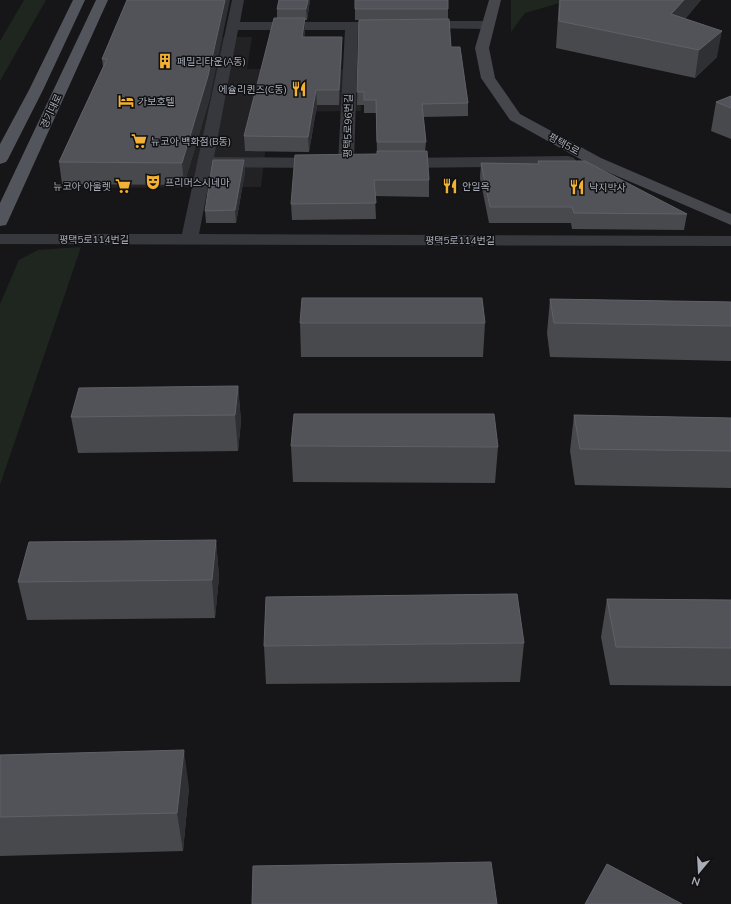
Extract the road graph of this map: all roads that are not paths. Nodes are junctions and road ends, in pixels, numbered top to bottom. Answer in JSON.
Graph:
{"nodes":[{"id":1,"x":79,"y":0,"type":"edge"},
{"id":2,"x":102,"y":0,"type":"edge"},
{"id":3,"x":238,"y":0,"type":"edge"},
{"id":4,"x":495,"y":0,"type":"edge"},
{"id":5,"x":488,"y":25,"type":"junction"},
{"id":6,"x":234,"y":26,"type":"junction"},
{"id":7,"x":352,"y":26,"type":"junction"},
{"id":8,"x":0,"y":159,"type":"edge"},
{"id":9,"x":595,"y":161,"type":"junction"},
{"id":10,"x":205,"y":162,"type":"junction"},
{"id":11,"x":385,"y":163,"type":"edge"},
{"id":12,"x":731,"y":220,"type":"edge"},
{"id":13,"x":0,"y":221,"type":"edge"},
{"id":14,"x":0,"y":239,"type":"edge"},
{"id":15,"x":189,"y":240,"type":"junction"},
{"id":16,"x":731,"y":241,"type":"edge"}],
"edges":[{"from":1,"to":8,"type":"main road","name":"경기대로"},
{"from":2,"to":13,"type":"main road","name":"경기대로"},
{"from":3,"to":6,"type":"street"},
{"from":4,"to":5,"type":"street","name":"평택5로"},
{"from":5,"to":7,"type":"street"},
{"from":5,"to":9,"type":"street","name":"평택5로"},
{"from":6,"to":7,"type":"street"},
{"from":6,"to":10,"type":"street"},
{"from":7,"to":10,"type":"street","name":"평택5로96번길"},
{"from":9,"to":11,"type":"street"},
{"from":9,"to":12,"type":"street","name":"평택5로"},
{"from":10,"to":15,"type":"street"},
{"from":14,"to":15,"type":"street","name":"평택5로114번길"},
{"from":15,"to":16,"type":"street","name":"평택5로114번길"}]}
